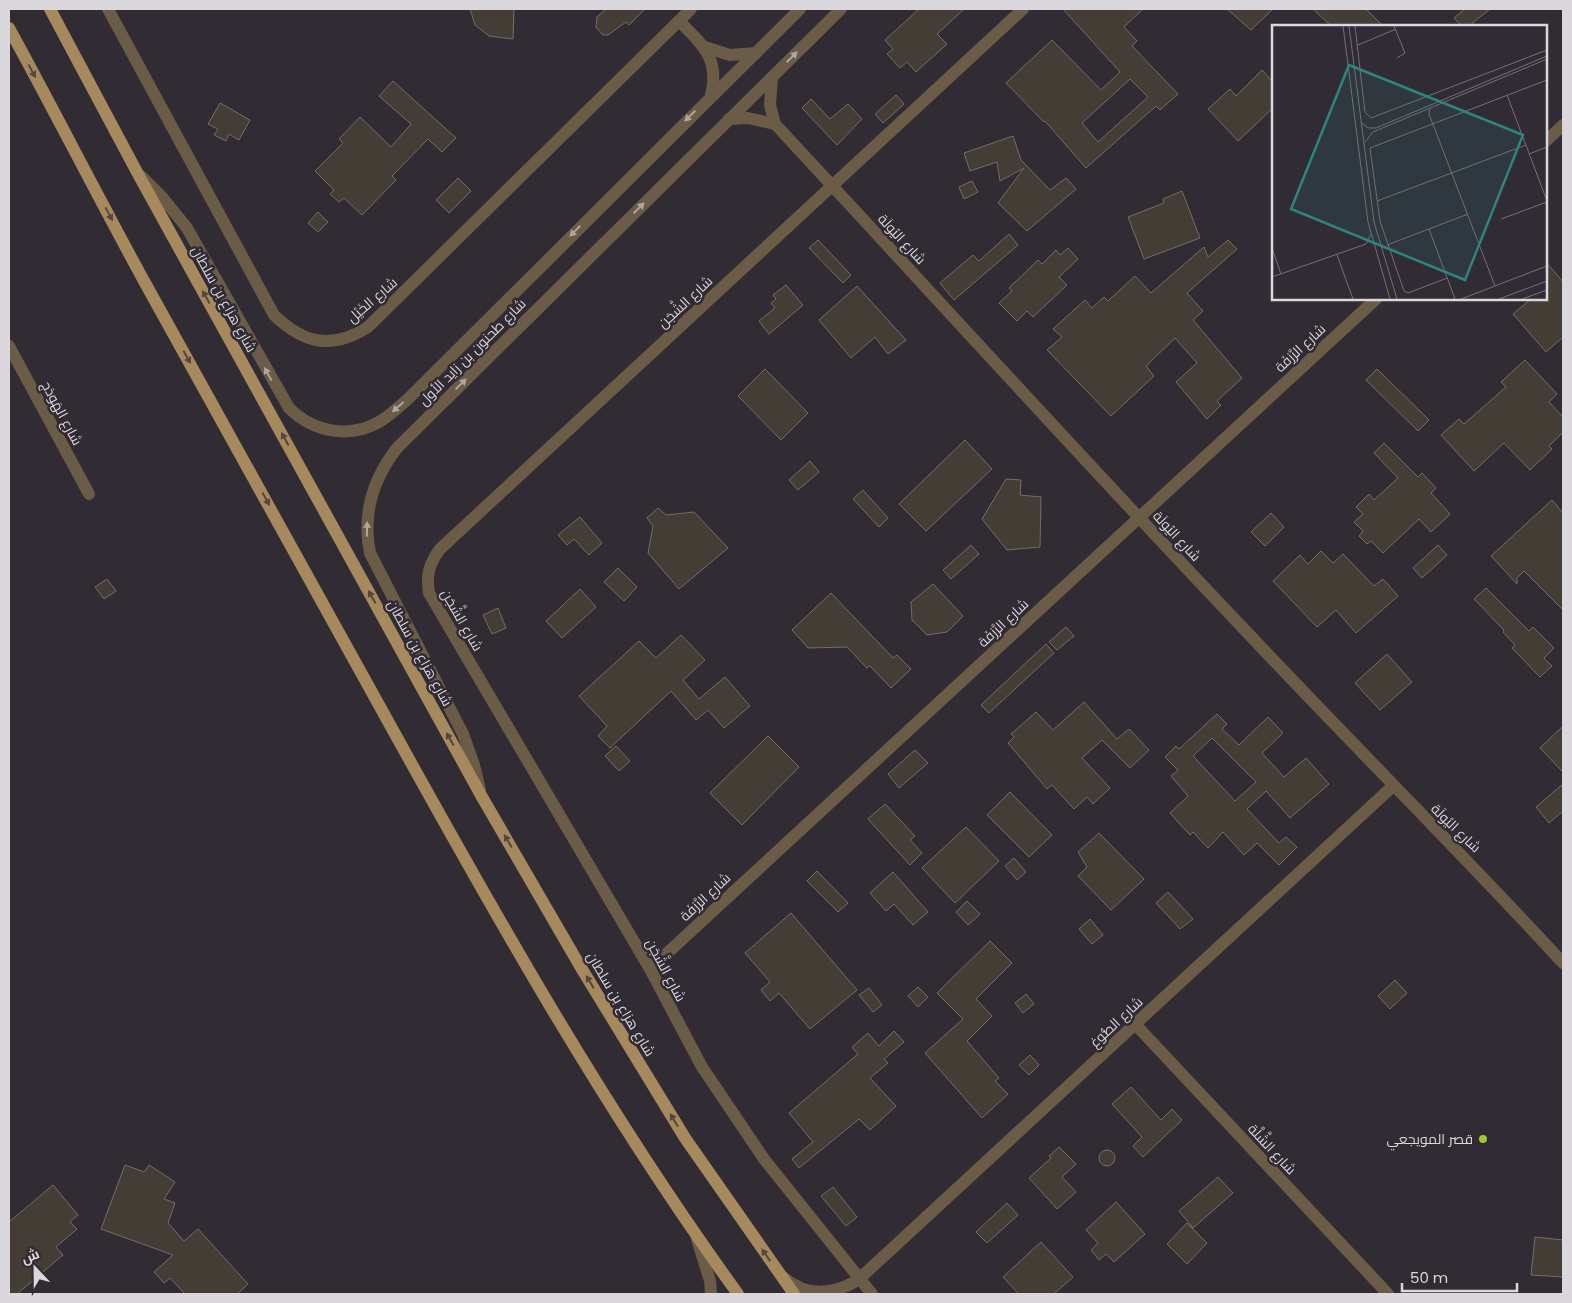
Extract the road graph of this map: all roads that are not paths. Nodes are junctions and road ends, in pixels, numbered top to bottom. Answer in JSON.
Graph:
{"nodes":[{"id":1,"x":50,"y":9,"type":"edge"},
{"id":2,"x":108,"y":9,"type":"edge"},
{"id":3,"x":691,"y":9,"type":"edge"},
{"id":4,"x":800,"y":9,"type":"edge"},
{"id":5,"x":841,"y":9,"type":"edge"},
{"id":6,"x":1023,"y":9,"type":"edge"},
{"id":7,"x":679,"y":21,"type":"junction"},
{"id":8,"x":9,"y":28,"type":"edge"},
{"id":9,"x":705,"y":47,"type":"junction"},
{"id":10,"x":756,"y":53,"type":"junction"},
{"id":11,"x":772,"y":77,"type":"junction"},
{"id":12,"x":711,"y":96,"type":"junction"},
{"id":13,"x":729,"y":119,"type":"junction"},
{"id":14,"x":775,"y":124,"type":"junction"},
{"id":15,"x":1563,"y":125,"type":"edge"},
{"id":16,"x":1547,"y":140,"type":"edge"},
{"id":17,"x":138,"y":174,"type":"junction"},
{"id":18,"x":832,"y":186,"type":"junction"},
{"id":19,"x":1375,"y":300,"type":"edge"},
{"id":20,"x":9,"y":346,"type":"edge"},
{"id":21,"x":89,"y":494,"type":"dead end"},
{"id":22,"x":1138,"y":518,"type":"junction"},
{"id":23,"x":1393,"y":786,"type":"junction"},
{"id":24,"x":482,"y":797,"type":"junction"},
{"id":25,"x":1563,"y":963,"type":"edge"},
{"id":26,"x":650,"y":969,"type":"junction"},
{"id":27,"x":1135,"y":1024,"type":"junction"},
{"id":28,"x":697,"y":1237,"type":"junction"},
{"id":29,"x":780,"y":1274,"type":"junction"},
{"id":30,"x":850,"y":1286,"type":"edge"},
{"id":31,"x":711,"y":1294,"type":"edge"},
{"id":32,"x":738,"y":1294,"type":"edge"},
{"id":33,"x":794,"y":1294,"type":"edge"},
{"id":34,"x":872,"y":1294,"type":"edge"},
{"id":35,"x":1388,"y":1294,"type":"edge"}],
"edges":[{"from":1,"to":17,"type":"main road","name":"شارع هزاع بن سلطان"},
{"from":2,"to":7,"type":"street","name":"شارع الخَيْل"},
{"from":3,"to":7,"type":"street","name":"شارع الخَيْل"},
{"from":4,"to":10,"type":"street","name":"شارع طحنون بن زايد الأول"},
{"from":11,"to":5,"type":"street","name":"شارع طحنون بن زايد الأول","one_way":true},
{"from":6,"to":18,"type":"street","name":"شارع الشَّجَن"},
{"from":7,"to":9,"type":"street"},
{"from":8,"to":28,"type":"main road","one_way":true},
{"from":9,"to":10,"type":"street"},
{"from":9,"to":12,"type":"street"},
{"from":10,"to":12,"type":"street","name":"شارع طحنون بن زايد الأول"},
{"from":11,"to":13,"type":"street","name":"شارع طحنون بن زايد الأول"},
{"from":11,"to":14,"type":"street"},
{"from":12,"to":17,"type":"street","name":"شارع طحنون بن زايد الأول","one_way":true},
{"from":13,"to":14,"type":"street"},
{"from":24,"to":13,"type":"street","name":"شارع طحنون بن زايد الأول","one_way":true},
{"from":14,"to":18,"type":"street","name":"شارع اليُولَة"},
{"from":15,"to":16,"type":"street"},
{"from":24,"to":17,"type":"main road","name":"شارع هزاع بن سلطان","one_way":true},
{"from":18,"to":22,"type":"street","name":"شارع اليُولَة"},
{"from":18,"to":26,"type":"street","name":"شارع الشَّجَن"},
{"from":19,"to":22,"type":"street","name":"شارع الرَّزفَة"},
{"from":20,"to":21,"type":"street","name":"شارع الهَودَج"},
{"from":22,"to":23,"type":"street","name":"شارع اليُولَة"},
{"from":22,"to":26,"type":"street","name":"شارع الرَّزفَة"},
{"from":23,"to":25,"type":"street","name":"شارع اليُولَة"},
{"from":23,"to":27,"type":"street","name":"شارع الصُّوغ"},
{"from":29,"to":24,"type":"main road","name":"شارع هزاع بن سلطان","one_way":true},
{"from":26,"to":30,"type":"street","name":"شارع الشَّجَن"},
{"from":27,"to":30,"type":"street","name":"شارع الصُّوغ"},
{"from":27,"to":35,"type":"street","name":"شارع الشَّلَّة"},
{"from":28,"to":31,"type":"street"},
{"from":28,"to":32,"type":"main road"},
{"from":29,"to":30,"type":"street","name":"شارع الصُّوغ"},
{"from":29,"to":33,"type":"main road","name":"شارع هزاع بن سلطان"},
{"from":30,"to":34,"type":"street","name":"شارع الشَّجَن"}]}
